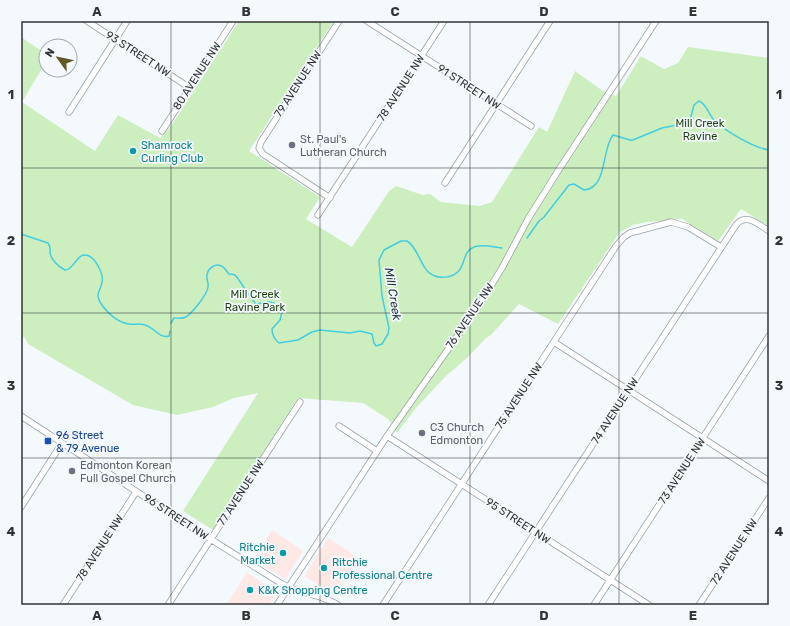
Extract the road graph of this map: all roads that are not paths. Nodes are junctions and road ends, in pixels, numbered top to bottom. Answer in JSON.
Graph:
{"nodes":[{"id":1,"x":87,"y":21,"type":"edge"},
{"id":2,"x":127,"y":21,"type":"edge"},
{"id":3,"x":233,"y":21,"type":"edge"},
{"id":4,"x":339,"y":21,"type":"edge"},
{"id":5,"x":367,"y":21,"type":"edge"},
{"id":6,"x":444,"y":21,"type":"edge"},
{"id":7,"x":550,"y":21,"type":"edge"},
{"id":8,"x":656,"y":21,"type":"edge"},
{"id":9,"x":115,"y":40,"type":"junction"},
{"id":10,"x":422,"y":56,"type":"junction"},
{"id":11,"x":190,"y":88,"type":"junction"},
{"id":12,"x":496,"y":104,"type":"junction"},
{"id":13,"x":69,"y":112,"type":"dead end"},
{"id":14,"x":531,"y":126,"type":"dead end"},
{"id":15,"x":162,"y":131,"type":"dead end"},
{"id":16,"x":444,"y":183,"type":"dead end"},
{"id":17,"x":330,"y":198,"type":"junction"},
{"id":18,"x":318,"y":215,"type":"dead end"},
{"id":19,"x":769,"y":231,"type":"edge"},
{"id":20,"x":721,"y":247,"type":"junction"},
{"id":21,"x":769,"y":336,"type":"edge"},
{"id":22,"x":554,"y":342,"type":"junction"},
{"id":23,"x":628,"y":390,"type":"junction"},
{"id":24,"x":300,"y":402,"type":"dead end"},
{"id":25,"x":21,"y":416,"type":"edge"},
{"id":26,"x":339,"y":426,"type":"dead end"},
{"id":27,"x":387,"y":436,"type":"junction"},
{"id":28,"x":702,"y":438,"type":"junction"},
{"id":29,"x":62,"y":443,"type":"junction"},
{"id":30,"x":377,"y":451,"type":"junction"},
{"id":31,"x":769,"y":481,"type":"edge"},
{"id":32,"x":461,"y":484,"type":"junction"},
{"id":33,"x":136,"y":492,"type":"junction"},
{"id":34,"x":769,"y":498,"type":"edge"},
{"id":35,"x":21,"y":507,"type":"edge"},
{"id":36,"x":536,"y":532,"type":"junction"},
{"id":37,"x":210,"y":539,"type":"junction"},
{"id":38,"x":610,"y":580,"type":"junction"},
{"id":39,"x":288,"y":587,"type":"junction"},
{"id":40,"x":63,"y":605,"type":"edge"},
{"id":41,"x":168,"y":605,"type":"edge"},
{"id":42,"x":277,"y":605,"type":"edge"},
{"id":43,"x":338,"y":605,"type":"edge"},
{"id":44,"x":383,"y":605,"type":"edge"},
{"id":45,"x":488,"y":605,"type":"edge"},
{"id":46,"x":594,"y":605,"type":"edge"},
{"id":47,"x":649,"y":605,"type":"edge"},
{"id":48,"x":699,"y":605,"type":"edge"}],
"edges":[{"from":1,"to":9,"type":"street","name":"93 STREET NW"},
{"from":2,"to":9,"type":"street"},
{"from":3,"to":11,"type":"street","name":"80 AVENUE NW"},
{"from":4,"to":17,"type":"street","name":"79 AVENUE NW"},
{"from":5,"to":10,"type":"street","name":"91 STREET NW"},
{"from":6,"to":10,"type":"street","name":"78 AVENUE NW"},
{"from":7,"to":12,"type":"street"},
{"from":8,"to":27,"type":"street","name":"76 AVENUE NW"},
{"from":9,"to":11,"type":"street","name":"93 STREET NW"},
{"from":9,"to":13,"type":"street"},
{"from":10,"to":12,"type":"street","name":"91 STREET NW"},
{"from":10,"to":17,"type":"street","name":"78 AVENUE NW"},
{"from":11,"to":15,"type":"street","name":"80 AVENUE NW"},
{"from":12,"to":14,"type":"street","name":"91 STREET NW"},
{"from":12,"to":16,"type":"street"},
{"from":17,"to":18,"type":"street","name":"78 AVENUE NW"},
{"from":19,"to":20,"type":"street","name":"74 AVENUE NW"},
{"from":20,"to":22,"type":"street","name":"75 AVENUE NW"},
{"from":20,"to":23,"type":"street","name":"74 AVENUE NW"},
{"from":21,"to":28,"type":"street","name":"73 AVENUE NW"},
{"from":22,"to":23,"type":"street"},
{"from":22,"to":32,"type":"street","name":"75 AVENUE NW"},
{"from":23,"to":28,"type":"street"},
{"from":23,"to":36,"type":"street","name":"74 AVENUE NW"},
{"from":24,"to":37,"type":"street","name":"77 AVENUE NW"},
{"from":25,"to":29,"type":"street","name":"96 STREET NW"},
{"from":26,"to":30,"type":"street"},
{"from":27,"to":30,"type":"street","name":"76 AVENUE NW"},
{"from":27,"to":32,"type":"street","name":"95 STREET NW"},
{"from":28,"to":31,"type":"street"},
{"from":28,"to":38,"type":"street","name":"73 AVENUE NW"},
{"from":29,"to":33,"type":"street","name":"96 STREET NW"},
{"from":29,"to":35,"type":"street"},
{"from":30,"to":39,"type":"street","name":"76 AVENUE NW"},
{"from":32,"to":36,"type":"street","name":"95 STREET NW"},
{"from":32,"to":44,"type":"street","name":"75 AVENUE NW"},
{"from":33,"to":37,"type":"street","name":"96 STREET NW"},
{"from":33,"to":40,"type":"street","name":"78 AVENUE NW"},
{"from":34,"to":48,"type":"street","name":"72 AVENUE NW"},
{"from":36,"to":38,"type":"street","name":"95 STREET NW"},
{"from":36,"to":45,"type":"street","name":"74 AVENUE NW"},
{"from":37,"to":39,"type":"street","name":"96 STREET NW"},
{"from":37,"to":41,"type":"street","name":"77 AVENUE NW"},
{"from":38,"to":46,"type":"street","name":"73 AVENUE NW"},
{"from":38,"to":47,"type":"street","name":"95 STREET NW"},
{"from":39,"to":42,"type":"street","name":"76 AVENUE NW"},
{"from":39,"to":43,"type":"street","name":"96 STREET NW"}]}
